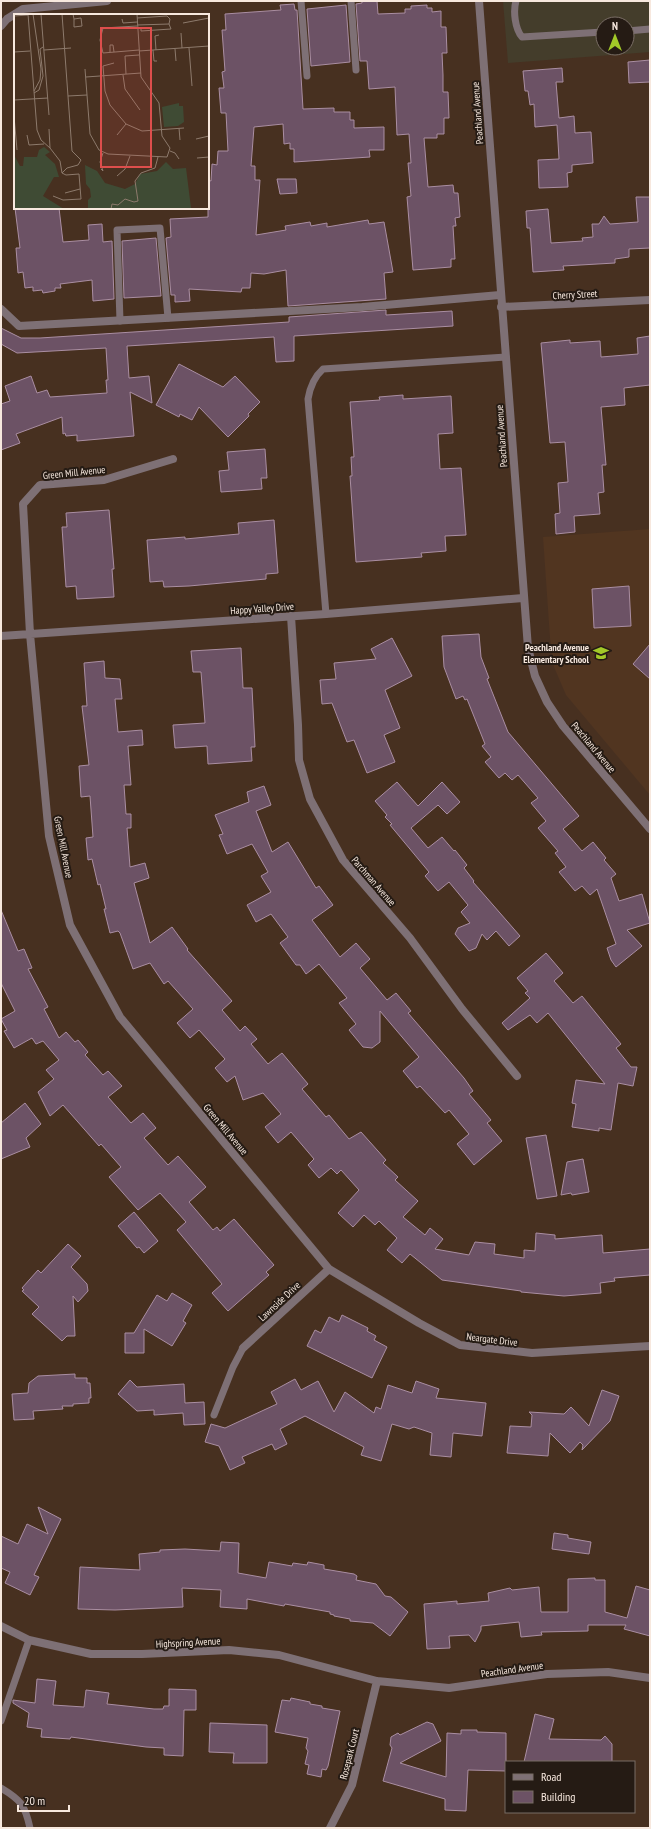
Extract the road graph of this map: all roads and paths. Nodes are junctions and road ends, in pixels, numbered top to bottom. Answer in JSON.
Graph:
{"nodes":[{"id":1,"x":107,"y":1,"type":"edge"},
{"id":2,"x":301,"y":1,"type":"edge"},
{"id":3,"x":351,"y":1,"type":"edge"},
{"id":4,"x":479,"y":1,"type":"edge"},
{"id":5,"x":516,"y":1,"type":"edge"},
{"id":6,"x":15,"y":14,"type":"edge"},
{"id":7,"x":14,"y":15,"type":"edge"},
{"id":8,"x":1,"y":26,"type":"edge"},
{"id":9,"x":650,"y":29,"type":"edge"},
{"id":10,"x":635,"y":30,"type":"edge"},
{"id":11,"x":595,"y":33,"type":"edge"},
{"id":12,"x":356,"y":70,"type":"dead end"},
{"id":13,"x":307,"y":76,"type":"dead end"},
{"id":14,"x":500,"y":296,"type":"junction"},
{"id":15,"x":650,"y":300,"type":"edge"},
{"id":16,"x":501,"y":307,"type":"junction"},
{"id":17,"x":1,"y":309,"type":"edge"},
{"id":18,"x":168,"y":318,"type":"junction"},
{"id":19,"x":120,"y":321,"type":"junction"},
{"id":20,"x":506,"y":357,"type":"junction"},
{"id":21,"x":173,"y":459,"type":"dead end"},
{"id":22,"x":523,"y":598,"type":"junction"},
{"id":23,"x":326,"y":614,"type":"junction"},
{"id":24,"x":291,"y":616,"type":"junction"},
{"id":25,"x":30,"y":634,"type":"junction"},
{"id":26,"x":1,"y":636,"type":"edge"},
{"id":27,"x":650,"y":829,"type":"edge"},
{"id":28,"x":517,"y":1076,"type":"dead end"},
{"id":29,"x":329,"y":1268,"type":"junction"},
{"id":30,"x":650,"y":1346,"type":"edge"},
{"id":31,"x":243,"y":1348,"type":"joint"},
{"id":32,"x":214,"y":1415,"type":"dead end"},
{"id":33,"x":1,"y":1626,"type":"edge"},
{"id":34,"x":29,"y":1640,"type":"junction"},
{"id":35,"x":650,"y":1678,"type":"edge"},
{"id":36,"x":377,"y":1680,"type":"junction"},
{"id":37,"x":1,"y":1721,"type":"edge"},
{"id":38,"x":1,"y":1788,"type":"edge"},
{"id":39,"x":30,"y":1828,"type":"edge"},
{"id":40,"x":330,"y":1828,"type":"edge"}],
"edges":[{"from":1,"to":6,"type":"street"},
{"from":2,"to":13,"type":"lane"},
{"from":3,"to":12,"type":"lane"},
{"from":4,"to":14,"type":"street","name":"Peachland Avenue"},
{"from":5,"to":11,"type":"lane"},
{"from":7,"to":8,"type":"street"},
{"from":9,"to":10,"type":"lane"},
{"from":14,"to":16,"type":"street","name":"Peachland Avenue"},
{"from":14,"to":18,"type":"street"},
{"from":15,"to":16,"type":"street","name":"Cherry Street"},
{"from":16,"to":20,"type":"street","name":"Peachland Avenue"},
{"from":17,"to":19,"type":"street"},
{"from":18,"to":19,"type":"street"},
{"from":18,"to":19,"type":"lane"},
{"from":20,"to":22,"type":"street","name":"Peachland Avenue"},
{"from":20,"to":23,"type":"lane"},
{"from":21,"to":25,"type":"street","name":"Green Mill Avenue"},
{"from":22,"to":23,"type":"street","name":"Happy Valley Drive"},
{"from":22,"to":27,"type":"street","name":"Peachland Avenue"},
{"from":23,"to":24,"type":"street","name":"Happy Valley Drive"},
{"from":24,"to":25,"type":"street","name":"Happy Valley Drive"},
{"from":24,"to":28,"type":"street","name":"Parchman Avenue"},
{"from":25,"to":26,"type":"street","name":"Happy Valley Drive"},
{"from":25,"to":29,"type":"street","name":"Green Mill Avenue"},
{"from":29,"to":30,"type":"street","name":"Neargate Drive"},
{"from":29,"to":31,"type":"street","name":"Lawnside Drive"},
{"from":31,"to":32,"type":"lane"},
{"from":33,"to":34,"type":"street","name":"Highspring Avenue"},
{"from":34,"to":36,"type":"street","name":"Highspring Avenue"},
{"from":34,"to":37,"type":"lane"},
{"from":35,"to":36,"type":"street","name":"Peachland Avenue"},
{"from":36,"to":40,"type":"street","name":"Rosepark Court"},
{"from":38,"to":39,"type":"lane"}]}
